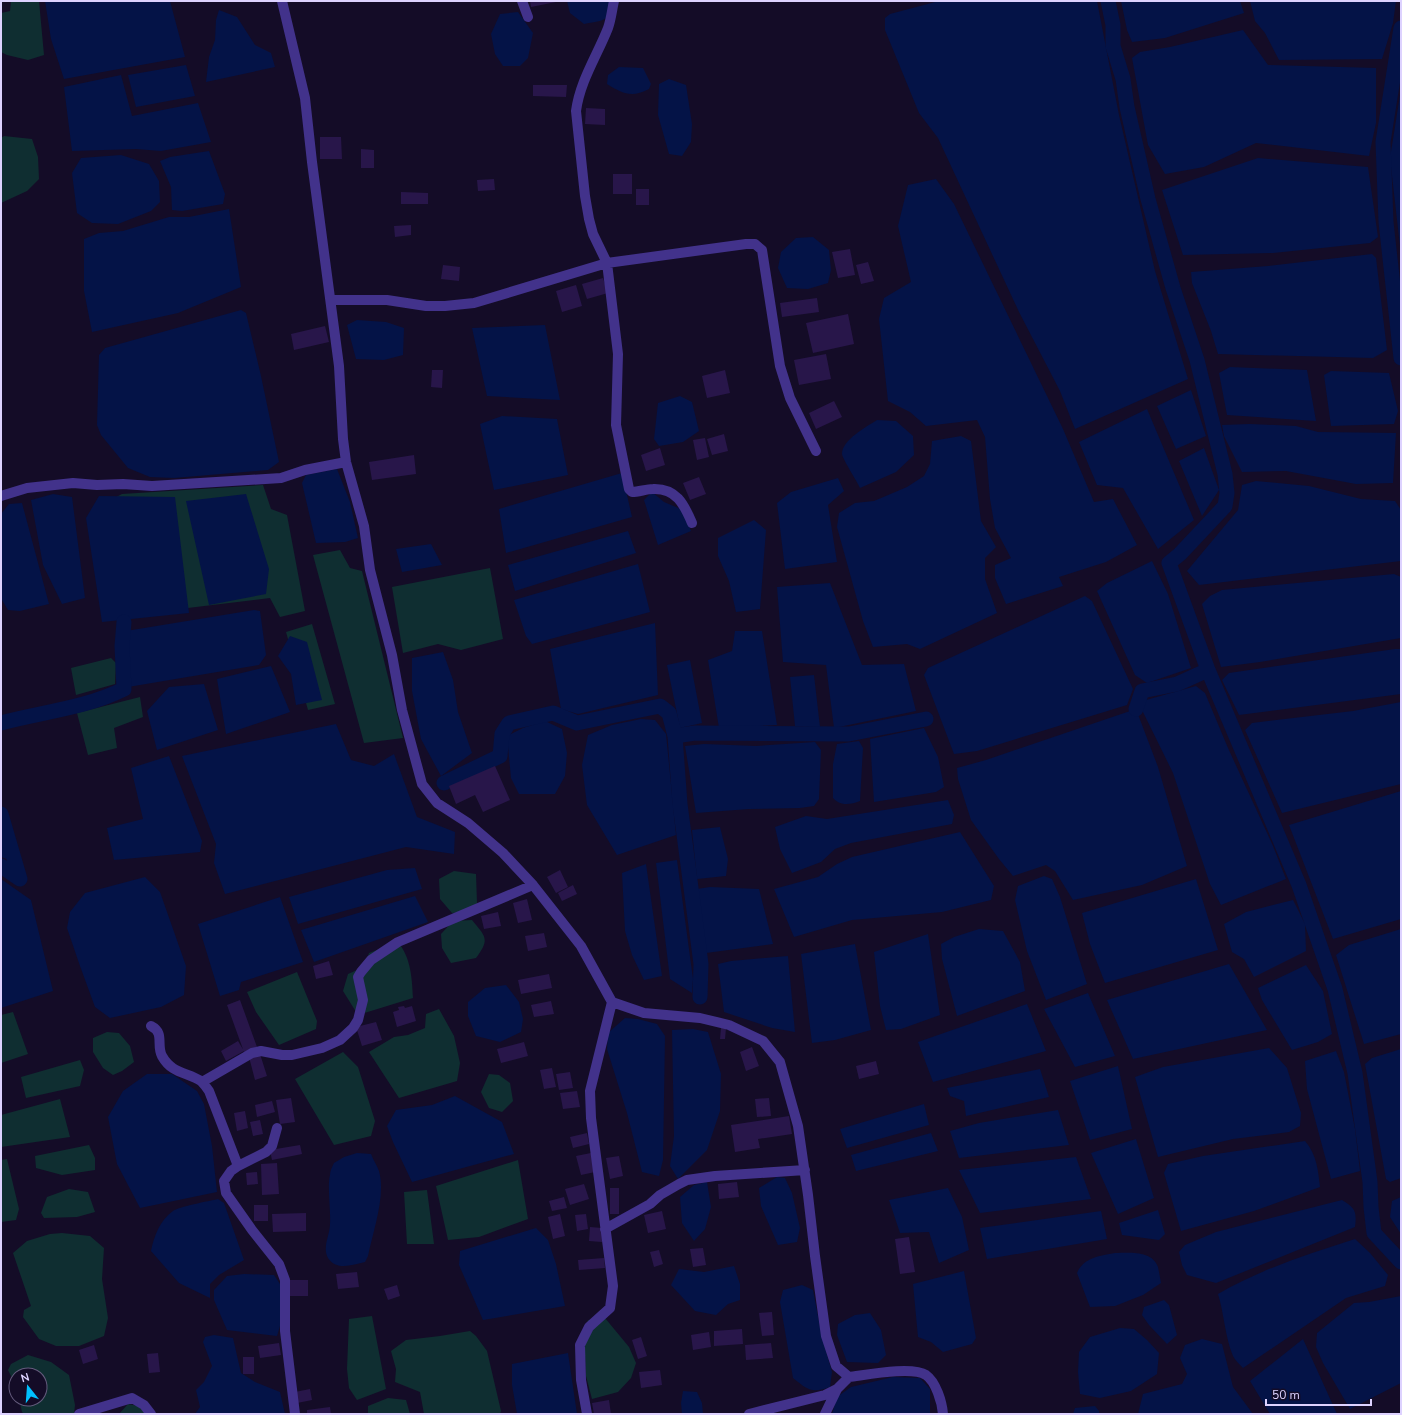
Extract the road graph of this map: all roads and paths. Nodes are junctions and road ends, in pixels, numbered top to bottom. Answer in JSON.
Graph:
{"nodes":[{"id":1,"x":282,"y":1,"type":"edge"},
{"id":2,"x":522,"y":1,"type":"edge"},
{"id":3,"x":614,"y":1,"type":"edge"},
{"id":4,"x":528,"y":17,"type":"dead end"},
{"id":5,"x":607,"y":262,"type":"junction"},
{"id":6,"x":331,"y":300,"type":"junction"},
{"id":7,"x":816,"y":451,"type":"dead end"},
{"id":8,"x":346,"y":462,"type":"junction"},
{"id":9,"x":1,"y":496,"type":"edge"},
{"id":10,"x":692,"y":523,"type":"dead end"},
{"id":11,"x":533,"y":884,"type":"junction"},
{"id":12,"x":612,"y":1002,"type":"junction"},
{"id":13,"x":151,"y":1026,"type":"dead end"},
{"id":14,"x":202,"y":1082,"type":"junction"},
{"id":15,"x":277,"y":1128,"type":"dead end"},
{"id":16,"x":238,"y":1166,"type":"junction"},
{"id":17,"x":805,"y":1170,"type":"junction"},
{"id":18,"x":606,"y":1229,"type":"junction"},
{"id":19,"x":849,"y":1377,"type":"junction"},
{"id":20,"x":837,"y":1389,"type":"junction"},
{"id":21,"x":79,"y":1414,"type":"edge"},
{"id":22,"x":151,"y":1414,"type":"edge"},
{"id":23,"x":294,"y":1414,"type":"edge"},
{"id":24,"x":587,"y":1414,"type":"edge"},
{"id":25,"x":748,"y":1414,"type":"edge"},
{"id":26,"x":825,"y":1414,"type":"edge"},
{"id":27,"x":943,"y":1414,"type":"edge"}],
"edges":[{"from":1,"to":6,"type":"street"},
{"from":2,"to":4,"type":"street"},
{"from":3,"to":5,"type":"street"},
{"from":5,"to":6,"type":"street"},
{"from":5,"to":7,"type":"street"},
{"from":5,"to":10,"type":"street"},
{"from":6,"to":8,"type":"street"},
{"from":8,"to":9,"type":"street"},
{"from":8,"to":11,"type":"street"},
{"from":11,"to":12,"type":"street"},
{"from":11,"to":14,"type":"street"},
{"from":12,"to":17,"type":"street"},
{"from":12,"to":18,"type":"street"},
{"from":13,"to":14,"type":"street"},
{"from":14,"to":16,"type":"street"},
{"from":15,"to":16,"type":"street"},
{"from":16,"to":23,"type":"street"},
{"from":17,"to":18,"type":"street"},
{"from":17,"to":19,"type":"street"},
{"from":18,"to":24,"type":"street"},
{"from":19,"to":20,"type":"street"},
{"from":19,"to":27,"type":"street"},
{"from":20,"to":25,"type":"street"},
{"from":20,"to":26,"type":"street"},
{"from":21,"to":22,"type":"street"}]}
